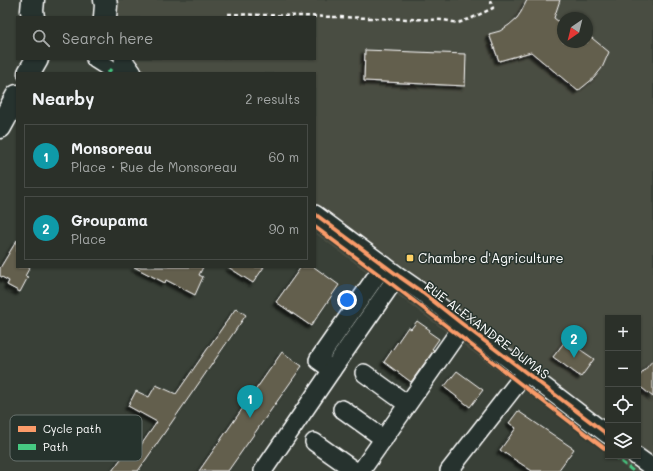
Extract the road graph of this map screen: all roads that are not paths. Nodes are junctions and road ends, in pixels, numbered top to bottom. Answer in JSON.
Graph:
{"nodes":[{"id":1,"x":105,"y":0,"type":"edge"},
{"id":2,"x":105,"y":16,"type":"edge"},
{"id":3,"x":36,"y":60,"type":"edge"},
{"id":4,"x":97,"y":60,"type":"edge"},
{"id":5,"x":124,"y":60,"type":"edge"},
{"id":6,"x":30,"y":72,"type":"edge"},
{"id":7,"x":115,"y":72,"type":"edge"},
{"id":8,"x":132,"y":72,"type":"edge"},
{"id":9,"x":16,"y":98,"type":"edge"},
{"id":10,"x":0,"y":127,"type":"edge"},
{"id":11,"x":316,"y":215,"type":"edge"},
{"id":12,"x":384,"y":265,"type":"junction"},
{"id":13,"x":400,"y":277,"type":"junction"},
{"id":14,"x":461,"y":323,"type":"junction"},
{"id":15,"x":332,"y":370,"type":"junction"},
{"id":16,"x":526,"y":372,"type":"junction"},
{"id":17,"x":364,"y":373,"type":"dead end"},
{"id":18,"x":407,"y":404,"type":"junction"},
{"id":19,"x":342,"y":409,"type":"dead end"},
{"id":20,"x":605,"y":433,"type":"edge"},
{"id":21,"x":384,"y":439,"type":"junction"},
{"id":22,"x":314,"y":442,"type":"dead end"},
{"id":23,"x":640,"y":459,"type":"edge"},
{"id":24,"x":653,"y":468,"type":"edge"},
{"id":25,"x":263,"y":471,"type":"edge"},
{"id":26,"x":355,"y":471,"type":"edge"},
{"id":27,"x":361,"y":471,"type":"edge"},
{"id":28,"x":449,"y":471,"type":"edge"}],
"edges":[{"from":1,"to":2,"type":"main road"},
{"from":3,"to":6,"type":"main road"},
{"from":4,"to":7,"type":"street"},
{"from":5,"to":8,"type":"street"},
{"from":9,"to":10,"type":"main road"},
{"from":11,"to":12,"type":"street","name":"RUE ALEXANDRE DUMAS"},
{"from":12,"to":13,"type":"street","name":"RUE ALEXANDRE DUMAS"},
{"from":12,"to":15,"type":"street"},
{"from":13,"to":14,"type":"street","name":"RUE ALEXANDRE DUMAS"},
{"from":13,"to":15,"type":"street"},
{"from":14,"to":16,"type":"street","name":"RUE ALEXANDRE DUMAS"},
{"from":14,"to":18,"type":"street"},
{"from":15,"to":25,"type":"street"},
{"from":16,"to":20,"type":"street","name":"RUE ALEXANDRE DUMAS"},
{"from":16,"to":28,"type":"street"},
{"from":17,"to":18,"type":"street"},
{"from":18,"to":21,"type":"street"},
{"from":19,"to":21,"type":"street"},
{"from":21,"to":27,"type":"street"},
{"from":22,"to":26,"type":"street"},
{"from":23,"to":24,"type":"street"}]}
